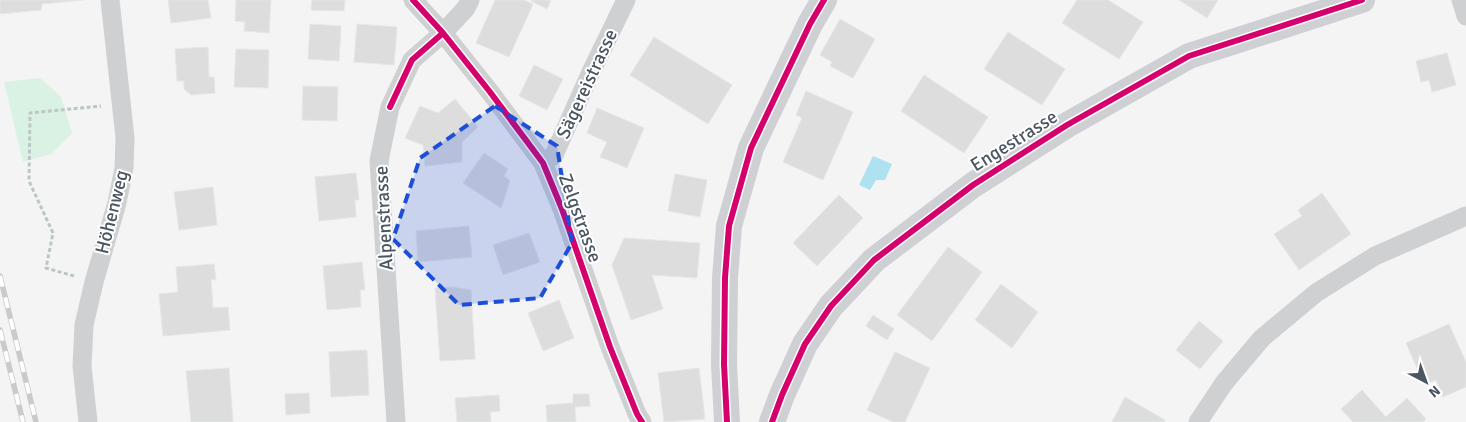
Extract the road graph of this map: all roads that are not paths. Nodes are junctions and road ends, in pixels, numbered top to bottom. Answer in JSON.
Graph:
{"nodes":[{"id":1,"x":110,"y":0,"type":"edge"},
{"id":2,"x":413,"y":0,"type":"edge"},
{"id":3,"x":470,"y":0,"type":"edge"},
{"id":4,"x":626,"y":0,"type":"edge"},
{"id":5,"x":824,"y":0,"type":"edge"},
{"id":6,"x":1362,"y":0,"type":"edge"},
{"id":7,"x":1461,"y":0,"type":"edge"},
{"id":8,"x":1466,"y":16,"type":"edge"},
{"id":9,"x":443,"y":32,"type":"junction"},
{"id":10,"x":542,"y":162,"type":"junction"},
{"id":11,"x":1466,"y":216,"type":"edge"},
{"id":12,"x":88,"y":422,"type":"edge"},
{"id":13,"x":396,"y":422,"type":"edge"},
{"id":14,"x":642,"y":422,"type":"edge"},
{"id":15,"x":727,"y":422,"type":"edge"},
{"id":16,"x":772,"y":422,"type":"edge"},
{"id":17,"x":1198,"y":422,"type":"edge"}],
"edges":[{"from":1,"to":12,"type":"street","name":"Höhenweg"},
{"from":2,"to":9,"type":"street","name":"Zelgstrasse"},
{"from":3,"to":9,"type":"street","name":"Alpenstrasse"},
{"from":4,"to":10,"type":"street","name":"Sägereistrasse"},
{"from":5,"to":15,"type":"street"},
{"from":6,"to":16,"type":"street","name":"Engestrasse"},
{"from":7,"to":8,"type":"street"},
{"from":9,"to":10,"type":"street","name":"Zelgstrasse"},
{"from":9,"to":13,"type":"street","name":"Alpenstrasse"},
{"from":10,"to":14,"type":"street","name":"Zelgstrasse"},
{"from":11,"to":17,"type":"street"}]}
